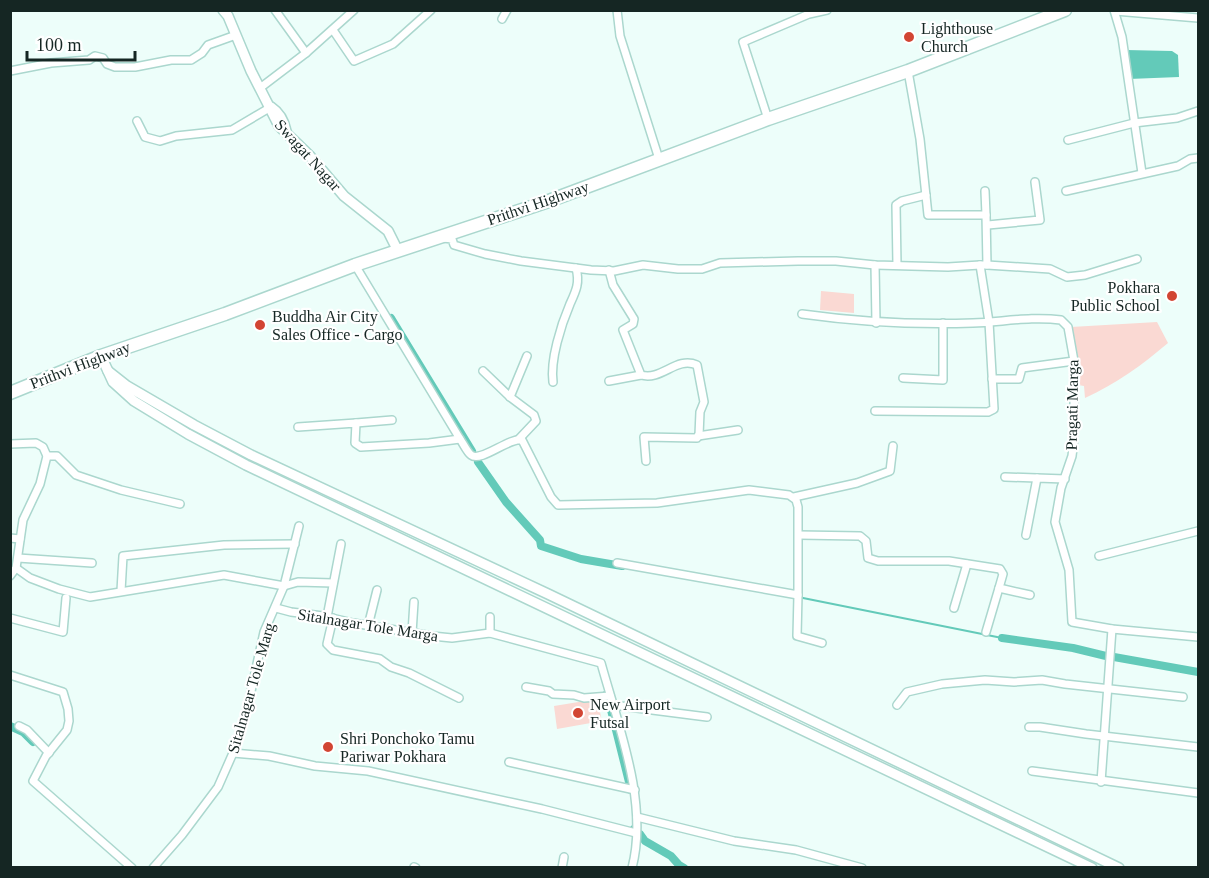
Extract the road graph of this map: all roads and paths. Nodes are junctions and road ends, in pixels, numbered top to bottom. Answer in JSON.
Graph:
{"nodes":[{"id":1,"x":224,"y":10,"type":"edge"},
{"id":2,"x":275,"y":10,"type":"edge"},
{"id":3,"x":354,"y":10,"type":"edge"},
{"id":4,"x":431,"y":10,"type":"edge"},
{"id":5,"x":507,"y":10,"type":"edge"},
{"id":6,"x":617,"y":10,"type":"edge"},
{"id":7,"x":827,"y":10,"type":"edge"},
{"id":8,"x":1065,"y":10,"type":"edge"},
{"id":9,"x":1114,"y":11,"type":"edge"},
{"id":10,"x":1198,"y":18,"type":"edge"},
{"id":11,"x":502,"y":20,"type":"dead end"},
{"id":12,"x":333,"y":30,"type":"junction"},
{"id":13,"x":237,"y":35,"type":"junction"},
{"id":14,"x":306,"y":53,"type":"junction"},
{"id":15,"x":10,"y":71,"type":"edge"},
{"id":16,"x":909,"y":71,"type":"junction"},
{"id":17,"x":260,"y":88,"type":"junction"},
{"id":18,"x":270,"y":107,"type":"junction"},
{"id":19,"x":1198,"y":111,"type":"edge"},
{"id":20,"x":768,"y":119,"type":"junction"},
{"id":21,"x":137,"y":121,"type":"dead end"},
{"id":22,"x":1134,"y":123,"type":"junction"},
{"id":23,"x":1068,"y":140,"type":"dead end"},
{"id":24,"x":1198,"y":158,"type":"edge"},
{"id":25,"x":659,"y":159,"type":"junction"},
{"id":26,"x":1142,"y":173,"type":"junction"},
{"id":27,"x":1035,"y":182,"type":"dead end"},
{"id":28,"x":985,"y":191,"type":"dead end"},
{"id":29,"x":1066,"y":191,"type":"dead end"},
{"id":30,"x":926,"y":195,"type":"junction"},
{"id":31,"x":986,"y":214,"type":"junction"},
{"id":32,"x":988,"y":225,"type":"junction"},
{"id":33,"x":441,"y":237,"type":"junction"},
{"id":34,"x":398,"y":251,"type":"junction"},
{"id":35,"x":1137,"y":259,"type":"dead end"},
{"id":36,"x":355,"y":265,"type":"junction"},
{"id":37,"x":875,"y":265,"type":"junction"},
{"id":38,"x":897,"y":265,"type":"junction"},
{"id":39,"x":983,"y":265,"type":"junction"},
{"id":40,"x":576,"y":268,"type":"junction"},
{"id":41,"x":609,"y":270,"type":"junction"},
{"id":42,"x":802,"y":314,"type":"dead end"},
{"id":43,"x":989,"y":322,"type":"junction"},
{"id":44,"x":876,"y":323,"type":"junction"},
{"id":45,"x":944,"y":323,"type":"junction"},
{"id":46,"x":101,"y":356,"type":"junction"},
{"id":47,"x":527,"y":356,"type":"dead end"},
{"id":48,"x":1074,"y":361,"type":"junction"},
{"id":49,"x":483,"y":370,"type":"dead end"},
{"id":50,"x":108,"y":371,"type":"junction"},
{"id":51,"x":641,"y":375,"type":"junction"},
{"id":52,"x":903,"y":378,"type":"dead end"},
{"id":53,"x":993,"y":379,"type":"junction"},
{"id":54,"x":609,"y":381,"type":"dead end"},
{"id":55,"x":553,"y":382,"type":"dead end"},
{"id":56,"x":10,"y":393,"type":"edge"},
{"id":57,"x":510,"y":397,"type":"junction"},
{"id":58,"x":875,"y":411,"type":"dead end"},
{"id":59,"x":392,"y":420,"type":"dead end"},
{"id":60,"x":356,"y":423,"type":"junction"},
{"id":61,"x":298,"y":428,"type":"dead end"},
{"id":62,"x":738,"y":430,"type":"dead end"},
{"id":63,"x":698,"y":436,"type":"junction"},
{"id":64,"x":460,"y":439,"type":"junction"},
{"id":65,"x":519,"y":439,"type":"junction"},
{"id":66,"x":10,"y":444,"type":"edge"},
{"id":67,"x":893,"y":446,"type":"dead end"},
{"id":68,"x":47,"y":456,"type":"junction"},
{"id":69,"x":646,"y":461,"type":"dead end"},
{"id":70,"x":1005,"y":477,"type":"dead end"},
{"id":71,"x":1037,"y":478,"type":"junction"},
{"id":72,"x":1065,"y":478,"type":"junction"},
{"id":73,"x":794,"y":497,"type":"junction"},
{"id":74,"x":180,"y":504,"type":"dead end"},
{"id":75,"x":299,"y":526,"type":"dead end"},
{"id":76,"x":1198,"y":531,"type":"edge"},
{"id":77,"x":1026,"y":535,"type":"dead end"},
{"id":78,"x":799,"y":536,"type":"junction"},
{"id":79,"x":10,"y":537,"type":"edge"},
{"id":80,"x":20,"y":539,"type":"junction"},
{"id":81,"x":295,"y":544,"type":"junction"},
{"id":82,"x":341,"y":544,"type":"dead end"},
{"id":83,"x":1099,"y":556,"type":"dead end"},
{"id":84,"x":18,"y":558,"type":"junction"},
{"id":85,"x":92,"y":563,"type":"dead end"},
{"id":86,"x":616,"y":563,"type":"dead end"},
{"id":87,"x":967,"y":564,"type":"junction"},
{"id":88,"x":16,"y":568,"type":"junction"},
{"id":89,"x":10,"y":576,"type":"edge"},
{"id":90,"x":333,"y":583,"type":"junction"},
{"id":91,"x":284,"y":586,"type":"junction"},
{"id":92,"x":999,"y":588,"type":"junction"},
{"id":93,"x":377,"y":590,"type":"dead end"},
{"id":94,"x":121,"y":591,"type":"junction"},
{"id":95,"x":798,"y":595,"type":"junction"},
{"id":96,"x":1030,"y":595,"type":"dead end"},
{"id":97,"x":66,"y":598,"type":"dead end"},
{"id":98,"x":414,"y":602,"type":"dead end"},
{"id":99,"x":276,"y":608,"type":"junction"},
{"id":100,"x":954,"y":608,"type":"dead end"},
{"id":101,"x":330,"y":617,"type":"junction"},
{"id":102,"x":490,"y":617,"type":"dead end"},
{"id":103,"x":10,"y":618,"type":"edge"},
{"id":104,"x":368,"y":626,"type":"junction"},
{"id":105,"x":1112,"y":629,"type":"junction"},
{"id":106,"x":986,"y":632,"type":"dead end"},
{"id":107,"x":412,"y":633,"type":"junction"},
{"id":108,"x":490,"y":633,"type":"junction"},
{"id":109,"x":1198,"y":637,"type":"edge"},
{"id":110,"x":822,"y":643,"type":"dead end"},
{"id":111,"x":10,"y":675,"type":"edge"},
{"id":112,"x":526,"y":687,"type":"dead end"},
{"id":113,"x":1109,"y":689,"type":"junction"},
{"id":114,"x":610,"y":696,"type":"junction"},
{"id":115,"x":1183,"y":697,"type":"dead end"},
{"id":116,"x":459,"y":698,"type":"dead end"},
{"id":117,"x":613,"y":705,"type":"junction"},
{"id":118,"x":897,"y":705,"type":"dead end"},
{"id":119,"x":707,"y":717,"type":"dead end"},
{"id":120,"x":19,"y":726,"type":"dead end"},
{"id":121,"x":1029,"y":727,"type":"dead end"},
{"id":122,"x":1106,"y":736,"type":"junction"},
{"id":123,"x":1198,"y":747,"type":"edge"},
{"id":124,"x":49,"y":753,"type":"junction"},
{"id":125,"x":233,"y":753,"type":"junction"},
{"id":126,"x":509,"y":762,"type":"dead end"},
{"id":127,"x":1032,"y":771,"type":"dead end"},
{"id":128,"x":1101,"y":782,"type":"junction"},
{"id":129,"x":635,"y":790,"type":"junction"},
{"id":130,"x":1198,"y":793,"type":"edge"},
{"id":131,"x":636,"y":818,"type":"junction"},
{"id":132,"x":636,"y":833,"type":"junction"},
{"id":133,"x":564,"y":857,"type":"dead end"},
{"id":134,"x":132,"y":867,"type":"edge"},
{"id":135,"x":155,"y":867,"type":"edge"},
{"id":136,"x":562,"y":867,"type":"edge"},
{"id":137,"x":632,"y":867,"type":"edge"},
{"id":138,"x":862,"y":867,"type":"edge"},
{"id":139,"x":1092,"y":867,"type":"edge"},
{"id":140,"x":1119,"y":867,"type":"edge"}],
"edges":[{"from":1,"to":13,"type":"street","name":"Swagat Nagar"},
{"from":2,"to":14,"type":"street"},
{"from":3,"to":12,"type":"street"},
{"from":4,"to":12,"type":"street"},
{"from":5,"to":11,"type":"street"},
{"from":6,"to":25,"type":"street"},
{"from":7,"to":20,"type":"street"},
{"from":8,"to":16,"type":"highway","name":"Prithvi Highway"},
{"from":9,"to":10,"type":"street"},
{"from":9,"to":22,"type":"street"},
{"from":12,"to":14,"type":"street"},
{"from":13,"to":15,"type":"street"},
{"from":13,"to":17,"type":"street","name":"Swagat Nagar"},
{"from":14,"to":17,"type":"street"},
{"from":16,"to":20,"type":"highway","name":"Prithvi Highway"},
{"from":16,"to":30,"type":"street"},
{"from":17,"to":18,"type":"street","name":"Swagat Nagar"},
{"from":18,"to":21,"type":"street"},
{"from":18,"to":34,"type":"street","name":"Swagat Nagar"},
{"from":19,"to":22,"type":"street"},
{"from":20,"to":25,"type":"highway","name":"Prithvi Highway"},
{"from":22,"to":23,"type":"street"},
{"from":22,"to":26,"type":"street"},
{"from":24,"to":26,"type":"street"},
{"from":25,"to":33,"type":"highway","name":"Prithvi Highway"},
{"from":26,"to":29,"type":"street"},
{"from":27,"to":32,"type":"street"},
{"from":28,"to":31,"type":"street"},
{"from":30,"to":31,"type":"street"},
{"from":30,"to":38,"type":"street"},
{"from":31,"to":32,"type":"street"},
{"from":32,"to":39,"type":"street"},
{"from":33,"to":34,"type":"highway","name":"Prithvi Highway"},
{"from":33,"to":40,"type":"street"},
{"from":34,"to":36,"type":"highway","name":"Prithvi Highway"},
{"from":35,"to":39,"type":"street"},
{"from":36,"to":46,"type":"highway","name":"Prithvi Highway"},
{"from":36,"to":64,"type":"street"},
{"from":37,"to":38,"type":"street"},
{"from":37,"to":41,"type":"street"},
{"from":37,"to":44,"type":"street"},
{"from":38,"to":39,"type":"street"},
{"from":39,"to":43,"type":"street"},
{"from":40,"to":41,"type":"street"},
{"from":40,"to":55,"type":"street"},
{"from":41,"to":51,"type":"street"},
{"from":42,"to":44,"type":"street","name":"Pragati Marga"},
{"from":43,"to":45,"type":"street","name":"Pragati Marga"},
{"from":43,"to":48,"type":"street","name":"Pragati Marga"},
{"from":43,"to":53,"type":"street"},
{"from":44,"to":45,"type":"street","name":"Pragati Marga"},
{"from":45,"to":52,"type":"street"},
{"from":46,"to":50,"type":"street"},
{"from":46,"to":56,"type":"highway","name":"Prithvi Highway"},
{"from":47,"to":57,"type":"street"},
{"from":48,"to":53,"type":"street"},
{"from":48,"to":72,"type":"street","name":"Pragati Marga"},
{"from":49,"to":57,"type":"street"},
{"from":50,"to":139,"type":"street"},
{"from":50,"to":140,"type":"street"},
{"from":51,"to":54,"type":"street"},
{"from":51,"to":63,"type":"street"},
{"from":53,"to":58,"type":"street"},
{"from":57,"to":65,"type":"street"},
{"from":59,"to":60,"type":"street"},
{"from":60,"to":61,"type":"street"},
{"from":60,"to":64,"type":"street"},
{"from":62,"to":63,"type":"street"},
{"from":63,"to":69,"type":"street"},
{"from":64,"to":65,"type":"street"},
{"from":65,"to":73,"type":"street"},
{"from":66,"to":68,"type":"street"},
{"from":67,"to":73,"type":"street"},
{"from":68,"to":74,"type":"street"},
{"from":68,"to":80,"type":"street"},
{"from":70,"to":71,"type":"street"},
{"from":71,"to":72,"type":"street"},
{"from":71,"to":77,"type":"street"},
{"from":72,"to":105,"type":"street","name":"Pragati Marga"},
{"from":73,"to":78,"type":"street"},
{"from":75,"to":81,"type":"street","name":"Sitalnagar Tole Marg"},
{"from":76,"to":83,"type":"street"},
{"from":78,"to":87,"type":"street"},
{"from":78,"to":95,"type":"street"},
{"from":79,"to":80,"type":"street"},
{"from":80,"to":84,"type":"street"},
{"from":81,"to":91,"type":"street","name":"Sitalnagar Tole Marg"},
{"from":81,"to":94,"type":"street"},
{"from":82,"to":90,"type":"street"},
{"from":84,"to":85,"type":"street"},
{"from":84,"to":88,"type":"street"},
{"from":86,"to":95,"type":"street"},
{"from":87,"to":92,"type":"street"},
{"from":87,"to":100,"type":"street"},
{"from":88,"to":89,"type":"street"},
{"from":88,"to":94,"type":"street"},
{"from":90,"to":91,"type":"street"},
{"from":90,"to":101,"type":"street"},
{"from":91,"to":94,"type":"street"},
{"from":91,"to":99,"type":"street","name":"Sitalnagar Tole Marg"},
{"from":92,"to":96,"type":"street"},
{"from":92,"to":106,"type":"street"},
{"from":93,"to":104,"type":"street"},
{"from":95,"to":110,"type":"street"},
{"from":97,"to":103,"type":"street"},
{"from":98,"to":107,"type":"street"},
{"from":99,"to":101,"type":"street","name":"Sitalnagar Tole Marga"},
{"from":99,"to":125,"type":"street","name":"Sitalnagar Tole Marg"},
{"from":101,"to":104,"type":"street","name":"Sitalnagar Tole Marga"},
{"from":101,"to":116,"type":"street"},
{"from":102,"to":108,"type":"street"},
{"from":104,"to":107,"type":"street","name":"Sitalnagar Tole Marga"},
{"from":105,"to":109,"type":"street","name":"Pragati Marga"},
{"from":105,"to":113,"type":"street"},
{"from":107,"to":108,"type":"street","name":"Sitalnagar Tole Marga"},
{"from":108,"to":114,"type":"street","name":"Sitalnagar Tole Marga"},
{"from":111,"to":124,"type":"street"},
{"from":112,"to":114,"type":"street"},
{"from":113,"to":115,"type":"street"},
{"from":113,"to":118,"type":"street"},
{"from":113,"to":122,"type":"street"},
{"from":114,"to":117,"type":"street"},
{"from":117,"to":119,"type":"street"},
{"from":117,"to":129,"type":"street"},
{"from":120,"to":124,"type":"street"},
{"from":121,"to":122,"type":"street"},
{"from":122,"to":123,"type":"street"},
{"from":122,"to":128,"type":"street"},
{"from":124,"to":134,"type":"street"},
{"from":125,"to":132,"type":"street"},
{"from":125,"to":135,"type":"street","name":"Sitalnagar Tole Marg"},
{"from":126,"to":129,"type":"street"},
{"from":127,"to":128,"type":"street"},
{"from":128,"to":130,"type":"street"},
{"from":129,"to":131,"type":"street"},
{"from":131,"to":132,"type":"street"},
{"from":131,"to":138,"type":"street"},
{"from":132,"to":137,"type":"street"},
{"from":133,"to":136,"type":"street"}]}
